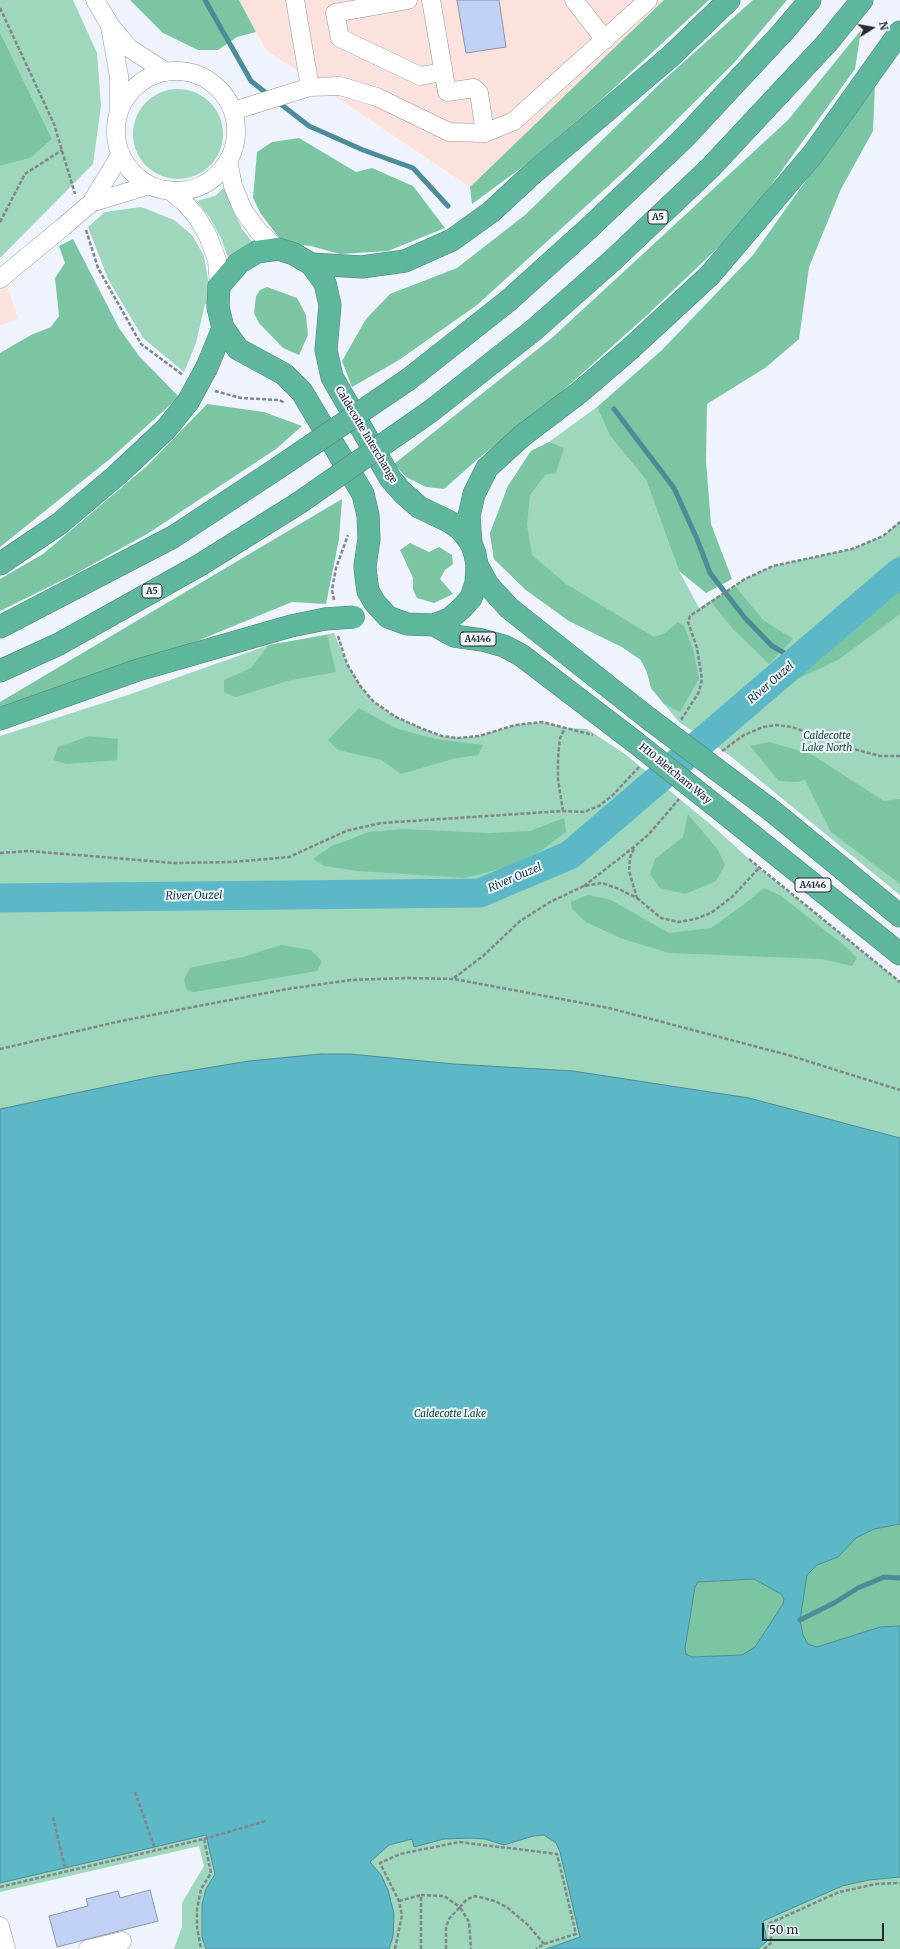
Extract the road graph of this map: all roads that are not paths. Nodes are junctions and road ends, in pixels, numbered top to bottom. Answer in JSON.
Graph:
{"nodes":[{"id":1,"x":96,"y":0,"type":"edge"},
{"id":2,"x":295,"y":0,"type":"edge"},
{"id":3,"x":408,"y":0,"type":"edge"},
{"id":4,"x":431,"y":0,"type":"edge"},
{"id":5,"x":574,"y":0,"type":"edge"},
{"id":6,"x":648,"y":0,"type":"edge"},
{"id":7,"x":729,"y":0,"type":"edge"},
{"id":8,"x":810,"y":0,"type":"edge"},
{"id":9,"x":862,"y":0,"type":"edge"},
{"id":10,"x":110,"y":25,"type":"junction"},
{"id":11,"x":900,"y":32,"type":"edge"},
{"id":12,"x":606,"y":40,"type":"junction"},
{"id":13,"x":166,"y":72,"type":"junction"},
{"id":14,"x":444,"y":72,"type":"junction"},
{"id":15,"x":310,"y":87,"type":"junction"},
{"id":16,"x":232,"y":111,"type":"junction"},
{"id":17,"x":119,"y":112,"type":"junction"},
{"id":18,"x":485,"y":133,"type":"junction"},
{"id":19,"x":121,"y":154,"type":"junction"},
{"id":20,"x":228,"y":160,"type":"junction"},
{"id":21,"x":150,"y":185,"type":"junction"},
{"id":22,"x":169,"y":190,"type":"junction"},
{"id":23,"x":84,"y":202,"type":"junction"},
{"id":24,"x":278,"y":249,"type":"junction"},
{"id":25,"x":311,"y":264,"type":"junction"},
{"id":26,"x":0,"y":279,"type":"edge"},
{"id":27,"x":219,"y":286,"type":"junction"},
{"id":28,"x":223,"y":328,"type":"junction"},
{"id":29,"x":471,"y":543,"type":"junction"},
{"id":30,"x":0,"y":564,"type":"edge"},
{"id":31,"x":477,"y":565,"type":"junction"},
{"id":32,"x":388,"y":617,"type":"junction"},
{"id":33,"x":434,"y":625,"type":"junction"},
{"id":34,"x":0,"y":627,"type":"edge"},
{"id":35,"x":0,"y":671,"type":"edge"},
{"id":36,"x":0,"y":719,"type":"edge"},
{"id":37,"x":900,"y":916,"type":"edge"},
{"id":38,"x":900,"y":954,"type":"edge"},
{"id":39,"x":0,"y":1926,"type":"edge"},
{"id":40,"x":122,"y":1941,"type":"dead end"},
{"id":41,"x":6,"y":1949,"type":"edge"},
{"id":42,"x":88,"y":1949,"type":"edge"}],
"edges":[{"from":1,"to":10,"type":"street"},
{"from":2,"to":15,"type":"street"},
{"from":3,"to":14,"type":"street"},
{"from":4,"to":14,"type":"street"},
{"from":5,"to":12,"type":"street"},
{"from":6,"to":12,"type":"street"},
{"from":7,"to":25,"type":"highway"},
{"from":8,"to":34,"type":"highway","bridge":true},
{"from":9,"to":35,"type":"highway","number":"A5","bridge":true},
{"from":10,"to":13,"type":"street"},
{"from":10,"to":17,"type":"street"},
{"from":11,"to":29,"type":"highway"},
{"from":12,"to":18,"type":"street"},
{"from":13,"to":16,"type":"street"},
{"from":13,"to":17,"type":"street"},
{"from":14,"to":18,"type":"street"},
{"from":15,"to":16,"type":"street"},
{"from":15,"to":18,"type":"street"},
{"from":16,"to":20,"type":"street"},
{"from":17,"to":19,"type":"street"},
{"from":19,"to":21,"type":"street"},
{"from":19,"to":23,"type":"street"},
{"from":20,"to":22,"type":"street"},
{"from":20,"to":24,"type":"street"},
{"from":21,"to":22,"type":"street"},
{"from":21,"to":23,"type":"street"},
{"from":22,"to":27,"type":"street"},
{"from":23,"to":26,"type":"street","bridge":true},
{"from":24,"to":25,"type":"highway","name":"Caldecotte Interchange"},
{"from":24,"to":27,"type":"highway","name":"Caldecotte Interchange"},
{"from":25,"to":29,"type":"highway","name":"Caldecotte Interchange"},
{"from":27,"to":28,"type":"highway","name":"Caldecotte Interchange"},
{"from":28,"to":30,"type":"highway","bridge":true},
{"from":28,"to":32,"type":"highway","name":"Caldecotte Interchange"},
{"from":29,"to":31,"type":"highway","name":"Caldecotte Interchange"},
{"from":31,"to":33,"type":"highway","name":"Caldecotte Interchange"},
{"from":31,"to":37,"type":"highway","number":"A4146","bridge":true},
{"from":32,"to":33,"type":"highway","name":"Caldecotte Interchange"},
{"from":32,"to":36,"type":"highway","bridge":true},
{"from":33,"to":38,"type":"highway","name":"H10 Bletcham Way","number":"A4146","bridge":true},
{"from":39,"to":41,"type":"street"},
{"from":40,"to":42,"type":"street"}]}
